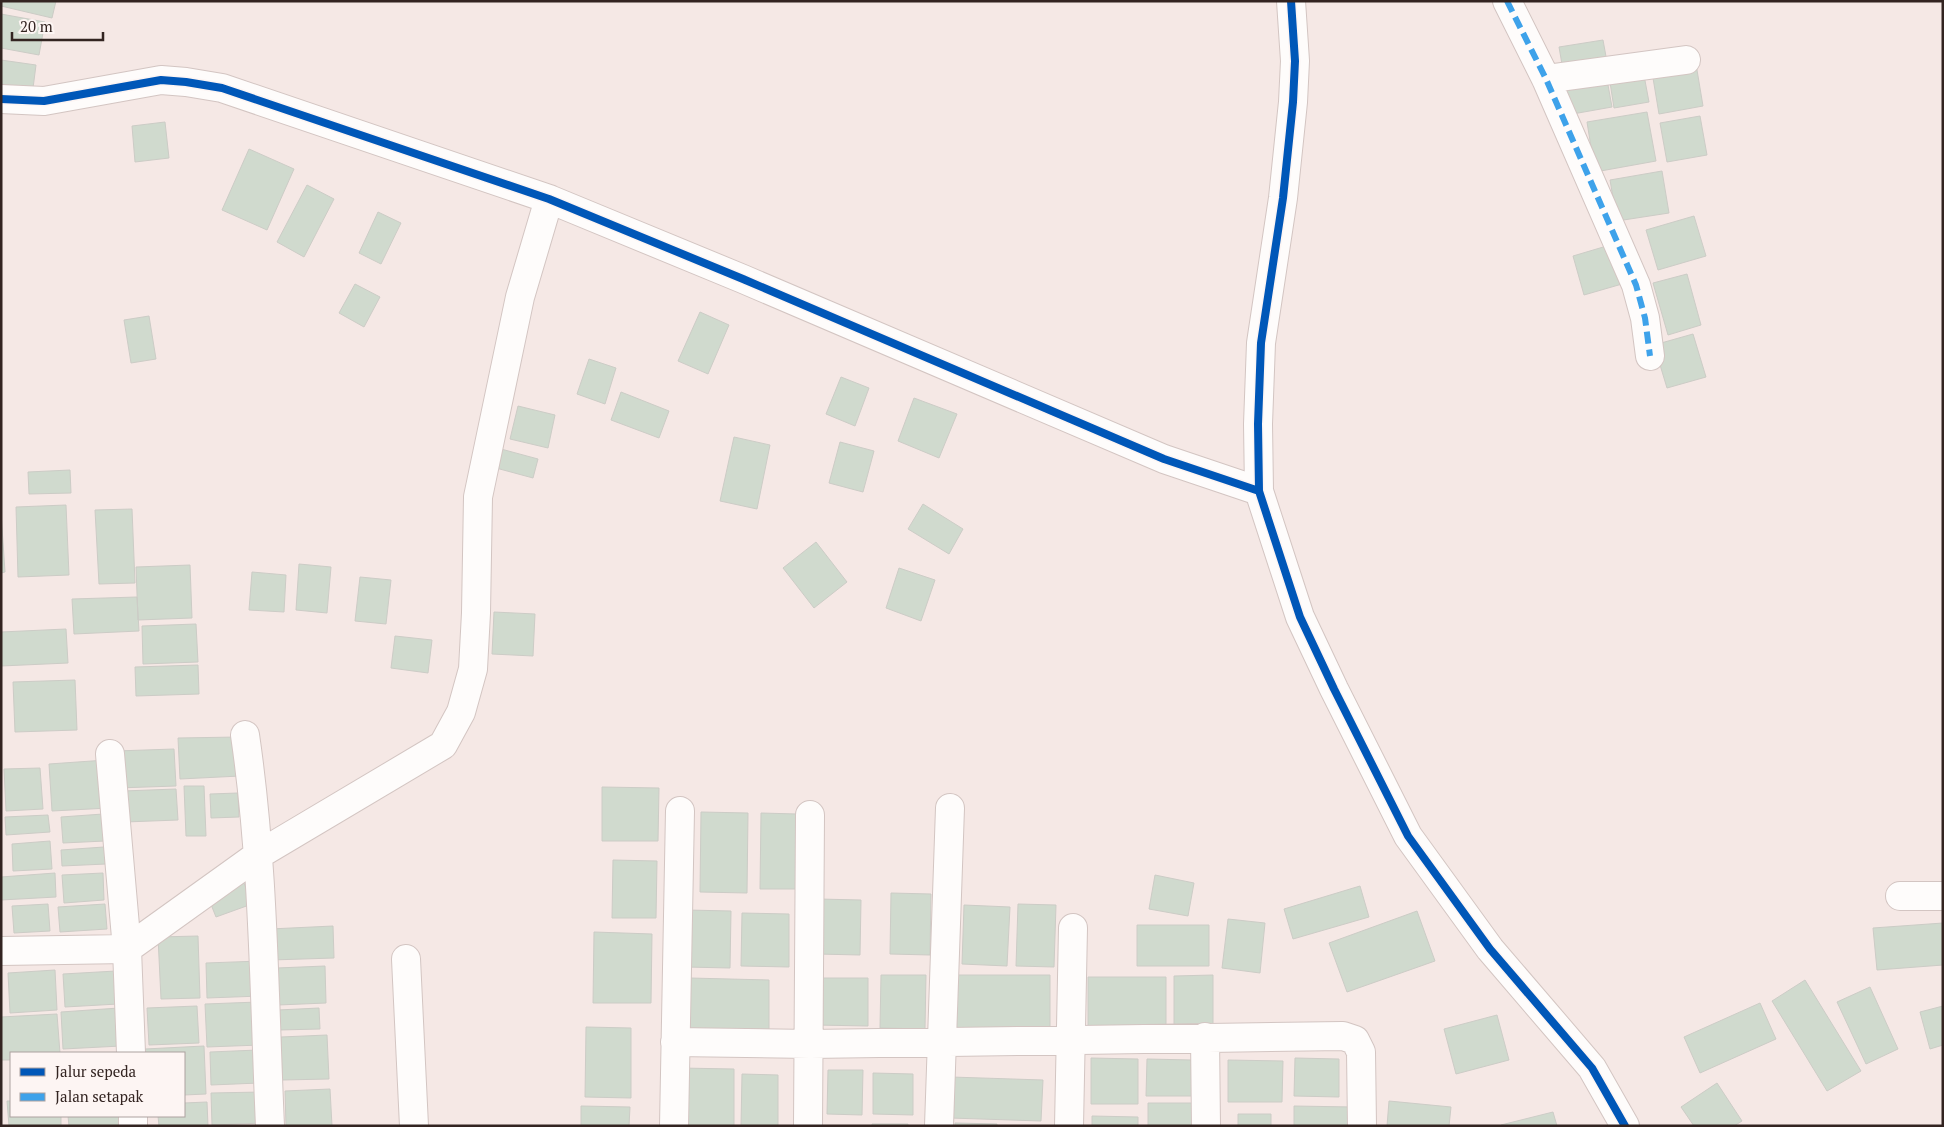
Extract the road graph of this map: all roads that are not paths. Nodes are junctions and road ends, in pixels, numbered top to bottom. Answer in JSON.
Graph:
{"nodes":[{"id":1,"x":1290,"y":1,"type":"edge"},
{"id":2,"x":1507,"y":1,"type":"edge"},
{"id":3,"x":1686,"y":60,"type":"dead end"},
{"id":4,"x":1546,"y":79,"type":"junction"},
{"id":5,"x":1,"y":100,"type":"edge"},
{"id":6,"x":549,"y":199,"type":"junction"},
{"id":7,"x":1650,"y":356,"type":"dead end"},
{"id":8,"x":1259,"y":491,"type":"junction"},
{"id":9,"x":245,"y":735,"type":"dead end"},
{"id":10,"x":110,"y":754,"type":"dead end"},
{"id":11,"x":950,"y":808,"type":"dead end"},
{"id":12,"x":680,"y":811,"type":"dead end"},
{"id":13,"x":810,"y":815,"type":"dead end"},
{"id":14,"x":258,"y":855,"type":"junction"},
{"id":15,"x":1900,"y":896,"type":"dead end"},
{"id":16,"x":1943,"y":896,"type":"edge"},
{"id":17,"x":1073,"y":928,"type":"dead end"},
{"id":18,"x":127,"y":949,"type":"junction"},
{"id":19,"x":1,"y":951,"type":"edge"},
{"id":20,"x":406,"y":959,"type":"dead end"},
{"id":21,"x":1205,"y":1037,"type":"junction"},
{"id":22,"x":1070,"y":1039,"type":"junction"},
{"id":23,"x":675,"y":1042,"type":"junction"},
{"id":24,"x":941,"y":1042,"type":"junction"},
{"id":25,"x":810,"y":1044,"type":"junction"},
{"id":26,"x":131,"y":1052,"type":"edge"},
{"id":27,"x":270,"y":1126,"type":"edge"},
{"id":28,"x":414,"y":1126,"type":"edge"},
{"id":29,"x":674,"y":1126,"type":"edge"},
{"id":30,"x":808,"y":1126,"type":"edge"},
{"id":31,"x":939,"y":1126,"type":"edge"},
{"id":32,"x":1069,"y":1126,"type":"edge"},
{"id":33,"x":1206,"y":1126,"type":"edge"},
{"id":34,"x":1362,"y":1126,"type":"edge"},
{"id":35,"x":1625,"y":1126,"type":"edge"}],
"edges":[{"from":1,"to":8,"type":"street"},
{"from":2,"to":4,"type":"street"},
{"from":3,"to":4,"type":"street"},
{"from":4,"to":7,"type":"street"},
{"from":5,"to":6,"type":"street"},
{"from":6,"to":8,"type":"street"},
{"from":6,"to":14,"type":"street"},
{"from":8,"to":35,"type":"street"},
{"from":9,"to":14,"type":"street"},
{"from":10,"to":18,"type":"street"},
{"from":11,"to":24,"type":"street"},
{"from":12,"to":23,"type":"street"},
{"from":13,"to":25,"type":"street"},
{"from":14,"to":18,"type":"street"},
{"from":14,"to":27,"type":"street"},
{"from":15,"to":16,"type":"street"},
{"from":17,"to":22,"type":"street"},
{"from":18,"to":19,"type":"street"},
{"from":18,"to":26,"type":"street"},
{"from":20,"to":28,"type":"street"},
{"from":21,"to":22,"type":"street"},
{"from":21,"to":33,"type":"street"},
{"from":21,"to":34,"type":"street"},
{"from":22,"to":24,"type":"street"},
{"from":22,"to":32,"type":"street"},
{"from":23,"to":25,"type":"street"},
{"from":23,"to":29,"type":"street"},
{"from":24,"to":25,"type":"street"},
{"from":24,"to":31,"type":"street"},
{"from":25,"to":30,"type":"street"}]}
